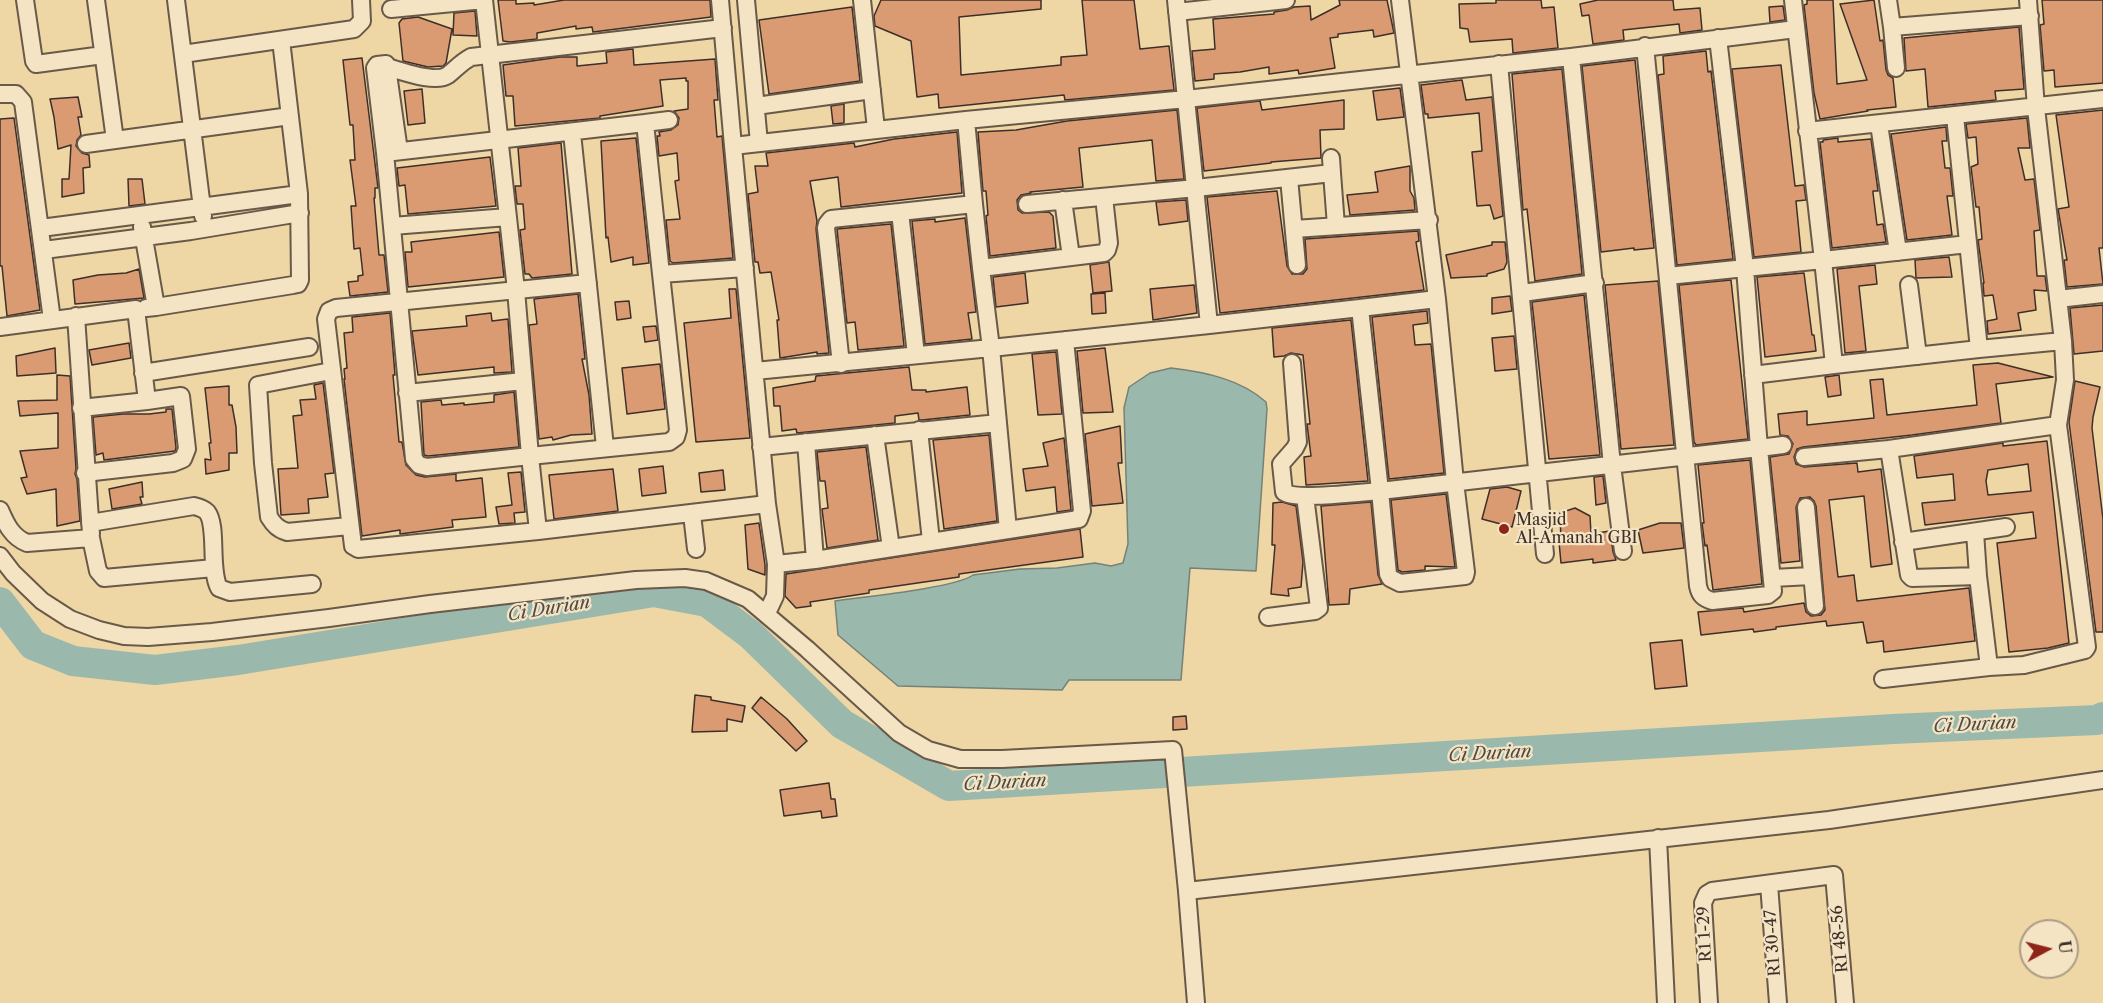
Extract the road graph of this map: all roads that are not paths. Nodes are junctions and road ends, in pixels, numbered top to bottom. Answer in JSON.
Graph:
{"nodes":[{"id":1,"x":25,"y":0,"type":"edge"},
{"id":2,"x":96,"y":0,"type":"edge"},
{"id":3,"x":176,"y":0,"type":"edge"},
{"id":4,"x":361,"y":0,"type":"edge"},
{"id":5,"x":720,"y":0,"type":"edge"},
{"id":6,"x":747,"y":0,"type":"edge"},
{"id":7,"x":862,"y":0,"type":"edge"},
{"id":8,"x":1286,"y":0,"type":"edge"},
{"id":9,"x":1400,"y":0,"type":"edge"},
{"id":10,"x":1793,"y":0,"type":"edge"},
{"id":11,"x":1888,"y":0,"type":"edge"},
{"id":12,"x":1176,"y":6,"type":"edge"},
{"id":13,"x":2029,"y":8,"type":"edge"},
{"id":14,"x":391,"y":9,"type":"dead end"},
{"id":15,"x":1892,"y":27,"type":"junction"},
{"id":16,"x":723,"y":28,"type":"junction"},
{"id":17,"x":1796,"y":29,"type":"junction"},
{"id":18,"x":1718,"y":38,"type":"junction"},
{"id":19,"x":281,"y":40,"type":"junction"},
{"id":20,"x":1645,"y":46,"type":"junction"},
{"id":21,"x":183,"y":54,"type":"junction"},
{"id":22,"x":103,"y":55,"type":"junction"},
{"id":23,"x":490,"y":55,"type":"junction"},
{"id":24,"x":1571,"y":57,"type":"junction"},
{"id":25,"x":1499,"y":64,"type":"junction"},
{"id":26,"x":1896,"y":68,"type":"dead end"},
{"id":27,"x":1410,"y":73,"type":"junction"},
{"id":28,"x":872,"y":90,"type":"junction"},
{"id":29,"x":0,"y":94,"type":"edge"},
{"id":30,"x":1186,"y":99,"type":"junction"},
{"id":31,"x":2103,"y":99,"type":"edge"},
{"id":32,"x":756,"y":106,"type":"junction"},
{"id":33,"x":2036,"y":108,"type":"junction"},
{"id":34,"x":290,"y":116,"type":"junction"},
{"id":35,"x":1955,"y":116,"type":"junction"},
{"id":36,"x":669,"y":120,"type":"dead end"},
{"id":37,"x":966,"y":120,"type":"junction"},
{"id":38,"x":645,"y":123,"type":"junction"},
{"id":39,"x":1879,"y":124,"type":"junction"},
{"id":40,"x":191,"y":128,"type":"junction"},
{"id":41,"x":876,"y":129,"type":"junction"},
{"id":42,"x":1807,"y":131,"type":"junction"},
{"id":43,"x":572,"y":133,"type":"junction"},
{"id":44,"x":115,"y":140,"type":"junction"},
{"id":45,"x":499,"y":140,"type":"junction"},
{"id":46,"x":759,"y":143,"type":"junction"},
{"id":47,"x":86,"y":144,"type":"dead end"},
{"id":48,"x":733,"y":146,"type":"junction"},
{"id":49,"x":392,"y":152,"type":"junction"},
{"id":50,"x":1289,"y":178,"type":"junction"},
{"id":51,"x":1196,"y":188,"type":"junction"},
{"id":52,"x":299,"y":194,"type":"junction"},
{"id":53,"x":1104,"y":197,"type":"junction"},
{"id":54,"x":1063,"y":200,"type":"junction"},
{"id":55,"x":974,"y":204,"type":"junction"},
{"id":56,"x":1026,"y":204,"type":"dead end"},
{"id":57,"x":201,"y":207,"type":"junction"},
{"id":58,"x":900,"y":212,"type":"junction"},
{"id":59,"x":300,"y":213,"type":"junction"},
{"id":60,"x":139,"y":215,"type":"junction"},
{"id":61,"x":508,"y":217,"type":"junction"},
{"id":62,"x":1429,"y":220,"type":"junction"},
{"id":63,"x":392,"y":226,"type":"junction"},
{"id":64,"x":1336,"y":226,"type":"junction"},
{"id":65,"x":41,"y":228,"type":"junction"},
{"id":66,"x":206,"y":228,"type":"junction"},
{"id":67,"x":1294,"y":229,"type":"junction"},
{"id":68,"x":144,"y":236,"type":"junction"},
{"id":69,"x":1968,"y":244,"type":"junction"},
{"id":70,"x":44,"y":250,"type":"junction"},
{"id":71,"x":1898,"y":252,"type":"junction"},
{"id":72,"x":1071,"y":257,"type":"junction"},
{"id":73,"x":1823,"y":260,"type":"junction"},
{"id":74,"x":1297,"y":266,"type":"dead end"},
{"id":75,"x":745,"y":268,"type":"junction"},
{"id":76,"x":981,"y":268,"type":"junction"},
{"id":77,"x":1745,"y":268,"type":"junction"},
{"id":78,"x":661,"y":274,"type":"junction"},
{"id":79,"x":1668,"y":276,"type":"junction"},
{"id":80,"x":588,"y":283,"type":"junction"},
{"id":81,"x":1595,"y":283,"type":"junction"},
{"id":82,"x":1909,"y":285,"type":"dead end"},
{"id":83,"x":516,"y":290,"type":"junction"},
{"id":84,"x":1522,"y":293,"type":"junction"},
{"id":85,"x":2103,"y":294,"type":"edge"},
{"id":86,"x":2058,"y":298,"type":"junction"},
{"id":87,"x":1437,"y":299,"type":"junction"},
{"id":88,"x":400,"y":302,"type":"junction"},
{"id":89,"x":156,"y":307,"type":"junction"},
{"id":90,"x":1360,"y":308,"type":"junction"},
{"id":91,"x":136,"y":309,"type":"junction"},
{"id":92,"x":76,"y":316,"type":"junction"},
{"id":93,"x":52,"y":320,"type":"junction"},
{"id":94,"x":1209,"y":325,"type":"junction"},
{"id":95,"x":0,"y":327,"type":"edge"},
{"id":96,"x":1065,"y":340,"type":"junction"},
{"id":97,"x":2063,"y":341,"type":"junction"},
{"id":98,"x":309,"y":347,"type":"dead end"},
{"id":99,"x":990,"y":348,"type":"junction"},
{"id":100,"x":1979,"y":349,"type":"junction"},
{"id":101,"x":916,"y":355,"type":"junction"},
{"id":102,"x":1918,"y":356,"type":"junction"},
{"id":103,"x":1292,"y":363,"type":"dead end"},
{"id":104,"x":841,"y":364,"type":"junction"},
{"id":105,"x":1834,"y":365,"type":"junction"},
{"id":106,"x":178,"y":368,"type":"junction"},
{"id":107,"x":331,"y":371,"type":"junction"},
{"id":108,"x":755,"y":371,"type":"junction"},
{"id":109,"x":143,"y":373,"type":"junction"},
{"id":110,"x":1753,"y":375,"type":"junction"},
{"id":111,"x":523,"y":381,"type":"junction"},
{"id":112,"x":407,"y":393,"type":"junction"},
{"id":113,"x":181,"y":396,"type":"junction"},
{"id":114,"x":147,"y":401,"type":"junction"},
{"id":115,"x":81,"y":408,"type":"junction"},
{"id":116,"x":998,"y":423,"type":"junction"},
{"id":117,"x":2058,"y":425,"type":"junction"},
{"id":118,"x":919,"y":430,"type":"junction"},
{"id":119,"x":875,"y":435,"type":"junction"},
{"id":120,"x":806,"y":442,"type":"junction"},
{"id":121,"x":1783,"y":445,"type":"dead end"},
{"id":122,"x":605,"y":447,"type":"junction"},
{"id":123,"x":761,"y":447,"type":"junction"},
{"id":124,"x":1759,"y":448,"type":"junction"},
{"id":125,"x":1889,"y":449,"type":"junction"},
{"id":126,"x":531,"y":456,"type":"junction"},
{"id":127,"x":1686,"y":457,"type":"junction"},
{"id":128,"x":1804,"y":458,"type":"dead end"},
{"id":129,"x":1612,"y":465,"type":"junction"},
{"id":130,"x":85,"y":472,"type":"junction"},
{"id":131,"x":1538,"y":473,"type":"junction"},
{"id":132,"x":1455,"y":482,"type":"junction"},
{"id":133,"x":1380,"y":491,"type":"junction"},
{"id":134,"x":1305,"y":496,"type":"junction"},
{"id":135,"x":767,"y":504,"type":"junction"},
{"id":136,"x":1806,"y":507,"type":"dead end"},
{"id":137,"x":0,"y":510,"type":"edge"},
{"id":138,"x":692,"y":514,"type":"junction"},
{"id":139,"x":349,"y":526,"type":"junction"},
{"id":140,"x":2006,"y":527,"type":"dead end"},
{"id":141,"x":91,"y":530,"type":"junction"},
{"id":142,"x":538,"y":531,"type":"junction"},
{"id":143,"x":1008,"y":531,"type":"junction"},
{"id":144,"x":1976,"y":532,"type":"junction"},
{"id":145,"x":931,"y":542,"type":"junction"},
{"id":146,"x":1904,"y":542,"type":"junction"},
{"id":147,"x":891,"y":548,"type":"junction"},
{"id":148,"x":696,"y":549,"type":"dead end"},
{"id":149,"x":1623,"y":552,"type":"dead end"},
{"id":150,"x":1545,"y":554,"type":"dead end"},
{"id":151,"x":0,"y":556,"type":"edge"},
{"id":152,"x":815,"y":560,"type":"junction"},
{"id":153,"x":776,"y":564,"type":"junction"},
{"id":154,"x":214,"y":568,"type":"junction"},
{"id":155,"x":1811,"y":576,"type":"junction"},
{"id":156,"x":1978,"y":576,"type":"junction"},
{"id":157,"x":1773,"y":578,"type":"junction"},
{"id":158,"x":312,"y":584,"type":"dead end"},
{"id":159,"x":1815,"y":606,"type":"dead end"},
{"id":160,"x":767,"y":614,"type":"junction"},
{"id":161,"x":1268,"y":617,"type":"dead end"},
{"id":162,"x":2103,"y":643,"type":"edge"},
{"id":163,"x":2086,"y":649,"type":"junction"},
{"id":164,"x":1989,"y":667,"type":"junction"},
{"id":165,"x":1883,"y":679,"type":"dead end"},
{"id":166,"x":2103,"y":780,"type":"edge"},
{"id":167,"x":1658,"y":838,"type":"junction"},
{"id":168,"x":1769,"y":884,"type":"junction"},
{"id":169,"x":1187,"y":891,"type":"junction"},
{"id":170,"x":1196,"y":1003,"type":"edge"},
{"id":171,"x":1666,"y":1003,"type":"edge"},
{"id":172,"x":1709,"y":1003,"type":"edge"},
{"id":173,"x":1778,"y":1003,"type":"edge"},
{"id":174,"x":1845,"y":1003,"type":"edge"}],
"edges":[{"from":1,"to":22,"type":"street"},
{"from":2,"to":22,"type":"street"},
{"from":3,"to":21,"type":"street"},
{"from":4,"to":19,"type":"street"},
{"from":5,"to":16,"type":"street"},
{"from":6,"to":32,"type":"street"},
{"from":7,"to":28,"type":"street"},
{"from":8,"to":12,"type":"street"},
{"from":9,"to":27,"type":"street"},
{"from":10,"to":17,"type":"street"},
{"from":11,"to":15,"type":"street"},
{"from":12,"to":30,"type":"street"},
{"from":13,"to":15,"type":"street"},
{"from":13,"to":33,"type":"street"},
{"from":14,"to":23,"type":"street"},
{"from":15,"to":26,"type":"street"},
{"from":16,"to":23,"type":"street"},
{"from":16,"to":48,"type":"street"},
{"from":17,"to":18,"type":"street"},
{"from":17,"to":42,"type":"street"},
{"from":18,"to":20,"type":"street"},
{"from":18,"to":77,"type":"street"},
{"from":19,"to":21,"type":"street"},
{"from":19,"to":34,"type":"street"},
{"from":20,"to":24,"type":"street"},
{"from":20,"to":79,"type":"street"},
{"from":21,"to":40,"type":"street"},
{"from":22,"to":44,"type":"street"},
{"from":23,"to":45,"type":"street"},
{"from":23,"to":49,"type":"street"},
{"from":24,"to":25,"type":"street"},
{"from":24,"to":81,"type":"street"},
{"from":25,"to":27,"type":"street"},
{"from":25,"to":84,"type":"street"},
{"from":27,"to":30,"type":"street"},
{"from":27,"to":62,"type":"street"},
{"from":28,"to":32,"type":"street"},
{"from":28,"to":41,"type":"street"},
{"from":29,"to":65,"type":"street"},
{"from":30,"to":37,"type":"street"},
{"from":30,"to":51,"type":"street"},
{"from":31,"to":33,"type":"street"},
{"from":32,"to":46,"type":"street"},
{"from":33,"to":35,"type":"street"},
{"from":33,"to":86,"type":"street"},
{"from":34,"to":40,"type":"street"},
{"from":34,"to":52,"type":"street"},
{"from":35,"to":39,"type":"street"},
{"from":35,"to":69,"type":"street"},
{"from":36,"to":38,"type":"street"},
{"from":37,"to":41,"type":"street"},
{"from":37,"to":55,"type":"street"},
{"from":38,"to":43,"type":"street"},
{"from":38,"to":78,"type":"street"},
{"from":39,"to":42,"type":"street"},
{"from":39,"to":71,"type":"street"},
{"from":40,"to":44,"type":"street"},
{"from":40,"to":57,"type":"street"},
{"from":41,"to":46,"type":"street"},
{"from":42,"to":73,"type":"street"},
{"from":43,"to":45,"type":"street"},
{"from":43,"to":80,"type":"street"},
{"from":44,"to":47,"type":"street"},
{"from":45,"to":49,"type":"street"},
{"from":45,"to":61,"type":"street"},
{"from":46,"to":48,"type":"street"},
{"from":48,"to":75,"type":"street"},
{"from":49,"to":63,"type":"street"},
{"from":50,"to":51,"type":"street"},
{"from":50,"to":64,"type":"street"},
{"from":50,"to":67,"type":"street"},
{"from":51,"to":53,"type":"street"},
{"from":51,"to":94,"type":"street"},
{"from":52,"to":57,"type":"street"},
{"from":52,"to":59,"type":"street"},
{"from":53,"to":54,"type":"street"},
{"from":53,"to":72,"type":"street"},
{"from":54,"to":56,"type":"street"},
{"from":54,"to":72,"type":"street"},
{"from":55,"to":58,"type":"street"},
{"from":55,"to":76,"type":"street"},
{"from":57,"to":60,"type":"street"},
{"from":57,"to":66,"type":"street"},
{"from":58,"to":101,"type":"street"},
{"from":58,"to":104,"type":"street"},
{"from":59,"to":66,"type":"street"},
{"from":59,"to":89,"type":"street"},
{"from":60,"to":65,"type":"street"},
{"from":60,"to":68,"type":"street"},
{"from":61,"to":63,"type":"street"},
{"from":61,"to":83,"type":"street"},
{"from":62,"to":64,"type":"street"},
{"from":62,"to":87,"type":"street"},
{"from":63,"to":88,"type":"street"},
{"from":64,"to":67,"type":"street"},
{"from":65,"to":70,"type":"street"},
{"from":66,"to":68,"type":"street"},
{"from":67,"to":74,"type":"street"},
{"from":68,"to":70,"type":"street"},
{"from":68,"to":89,"type":"street"},
{"from":69,"to":71,"type":"street"},
{"from":69,"to":100,"type":"street"},
{"from":70,"to":93,"type":"street"},
{"from":71,"to":73,"type":"street"},
{"from":72,"to":76,"type":"street"},
{"from":73,"to":77,"type":"street"},
{"from":73,"to":105,"type":"street"},
{"from":75,"to":78,"type":"street"},
{"from":75,"to":108,"type":"street"},
{"from":76,"to":99,"type":"street"},
{"from":77,"to":79,"type":"street"},
{"from":77,"to":110,"type":"street"},
{"from":78,"to":122,"type":"street"},
{"from":79,"to":127,"type":"street"},
{"from":80,"to":83,"type":"street"},
{"from":80,"to":122,"type":"street"},
{"from":81,"to":84,"type":"street"},
{"from":81,"to":129,"type":"street"},
{"from":82,"to":102,"type":"street"},
{"from":83,"to":88,"type":"street"},
{"from":83,"to":111,"type":"street"},
{"from":84,"to":131,"type":"street"},
{"from":85,"to":86,"type":"street"},
{"from":86,"to":97,"type":"street"},
{"from":87,"to":90,"type":"street"},
{"from":87,"to":132,"type":"street"},
{"from":88,"to":107,"type":"street"},
{"from":88,"to":112,"type":"street"},
{"from":89,"to":91,"type":"street"},
{"from":90,"to":94,"type":"street"},
{"from":90,"to":133,"type":"street"},
{"from":91,"to":92,"type":"street"},
{"from":91,"to":109,"type":"street"},
{"from":92,"to":93,"type":"street"},
{"from":92,"to":115,"type":"street"},
{"from":93,"to":95,"type":"street"},
{"from":94,"to":96,"type":"street"},
{"from":96,"to":99,"type":"street"},
{"from":96,"to":143,"type":"street"},
{"from":97,"to":100,"type":"street"},
{"from":97,"to":117,"type":"street"},
{"from":98,"to":106,"type":"street"},
{"from":99,"to":101,"type":"street"},
{"from":99,"to":116,"type":"street"},
{"from":100,"to":102,"type":"street"},
{"from":101,"to":104,"type":"street"},
{"from":102,"to":105,"type":"street"},
{"from":103,"to":134,"type":"street"},
{"from":104,"to":108,"type":"street"},
{"from":105,"to":110,"type":"street"},
{"from":106,"to":109,"type":"street"},
{"from":106,"to":113,"type":"street"},
{"from":107,"to":139,"type":"street"},
{"from":107,"to":139,"type":"street"},
{"from":108,"to":123,"type":"street"},
{"from":109,"to":114,"type":"street"},
{"from":110,"to":124,"type":"street"},
{"from":111,"to":112,"type":"street"},
{"from":111,"to":126,"type":"street"},
{"from":112,"to":126,"type":"street"},
{"from":113,"to":114,"type":"street"},
{"from":113,"to":130,"type":"street"},
{"from":114,"to":115,"type":"street"},
{"from":115,"to":130,"type":"street"},
{"from":116,"to":118,"type":"street"},
{"from":116,"to":143,"type":"street"},
{"from":117,"to":125,"type":"street"},
{"from":117,"to":163,"type":"street"},
{"from":118,"to":119,"type":"street"},
{"from":118,"to":145,"type":"street"},
{"from":119,"to":120,"type":"street"},
{"from":119,"to":147,"type":"street"},
{"from":120,"to":123,"type":"street"},
{"from":120,"to":152,"type":"street"},
{"from":121,"to":124,"type":"street"},
{"from":122,"to":126,"type":"street"},
{"from":123,"to":135,"type":"street"},
{"from":124,"to":127,"type":"street"},
{"from":124,"to":157,"type":"street"},
{"from":125,"to":128,"type":"street"},
{"from":125,"to":146,"type":"street"},
{"from":126,"to":142,"type":"street"},
{"from":127,"to":129,"type":"street"},
{"from":127,"to":157,"type":"street"},
{"from":129,"to":131,"type":"street"},
{"from":129,"to":149,"type":"street"},
{"from":130,"to":141,"type":"street"},
{"from":131,"to":132,"type":"street"},
{"from":131,"to":150,"type":"street"},
{"from":132,"to":133,"type":"street"},
{"from":132,"to":133,"type":"street"},
{"from":133,"to":134,"type":"street"},
{"from":134,"to":161,"type":"street"},
{"from":135,"to":138,"type":"street"},
{"from":135,"to":153,"type":"street"},
{"from":136,"to":155,"type":"street"},
{"from":137,"to":141,"type":"street"},
{"from":138,"to":142,"type":"street"},
{"from":138,"to":148,"type":"street"},
{"from":139,"to":142,"type":"street"},
{"from":140,"to":144,"type":"street"},
{"from":141,"to":154,"type":"street"},
{"from":141,"to":154,"type":"street"},
{"from":143,"to":145,"type":"street"},
{"from":144,"to":146,"type":"street"},
{"from":144,"to":156,"type":"street"},
{"from":145,"to":147,"type":"street"},
{"from":146,"to":156,"type":"street"},
{"from":147,"to":152,"type":"street"},
{"from":151,"to":160,"type":"street"},
{"from":152,"to":153,"type":"street"},
{"from":153,"to":160,"type":"street"},
{"from":154,"to":158,"type":"street"},
{"from":155,"to":157,"type":"street"},
{"from":155,"to":159,"type":"street"},
{"from":156,"to":164,"type":"street"},
{"from":160,"to":169,"type":"street"},
{"from":162,"to":163,"type":"street"},
{"from":163,"to":164,"type":"street"},
{"from":164,"to":165,"type":"street"},
{"from":166,"to":167,"type":"street"},
{"from":167,"to":169,"type":"street"},
{"from":167,"to":171,"type":"street"},
{"from":168,"to":172,"type":"street","name":"R1 1-29"},
{"from":168,"to":173,"type":"street","name":"R1 30-47"},
{"from":168,"to":174,"type":"street","name":"R1 48-56"},
{"from":169,"to":170,"type":"street"}]}
